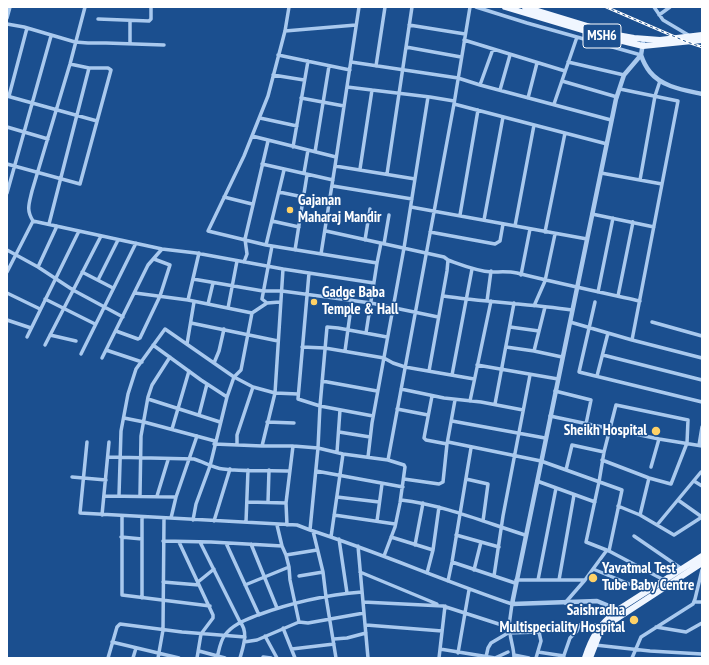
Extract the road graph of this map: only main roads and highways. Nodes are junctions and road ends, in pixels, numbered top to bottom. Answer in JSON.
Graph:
{"nodes":[{"id":1,"x":505,"y":7,"type":"edge"},
{"id":2,"x":525,"y":7,"type":"edge"},
{"id":3,"x":702,"y":35,"type":"edge"},
{"id":4,"x":699,"y":40,"type":"edge"},
{"id":5,"x":702,"y":556,"type":"edge"},
{"id":6,"x":702,"y":563,"type":"edge"},
{"id":7,"x":674,"y":578,"type":"junction"},
{"id":8,"x":618,"y":613,"type":"junction"},
{"id":9,"x":592,"y":645,"type":"junction"},
{"id":10,"x":585,"y":658,"type":"edge"},
{"id":11,"x":590,"y":658,"type":"edge"}],
"edges":[{"from":1,"to":4,"type":"main road","number":"MSH6"},
{"from":2,"to":3,"type":"main road","number":"MSH6"},
{"from":5,"to":7,"type":"main road"},
{"from":6,"to":7,"type":"main road"},
{"from":7,"to":8,"type":"main road"},
{"from":7,"to":8,"type":"main road"},
{"from":8,"to":9,"type":"main road"},
{"from":8,"to":9,"type":"main road"},
{"from":9,"to":10,"type":"main road"},
{"from":9,"to":11,"type":"main road"}]}
